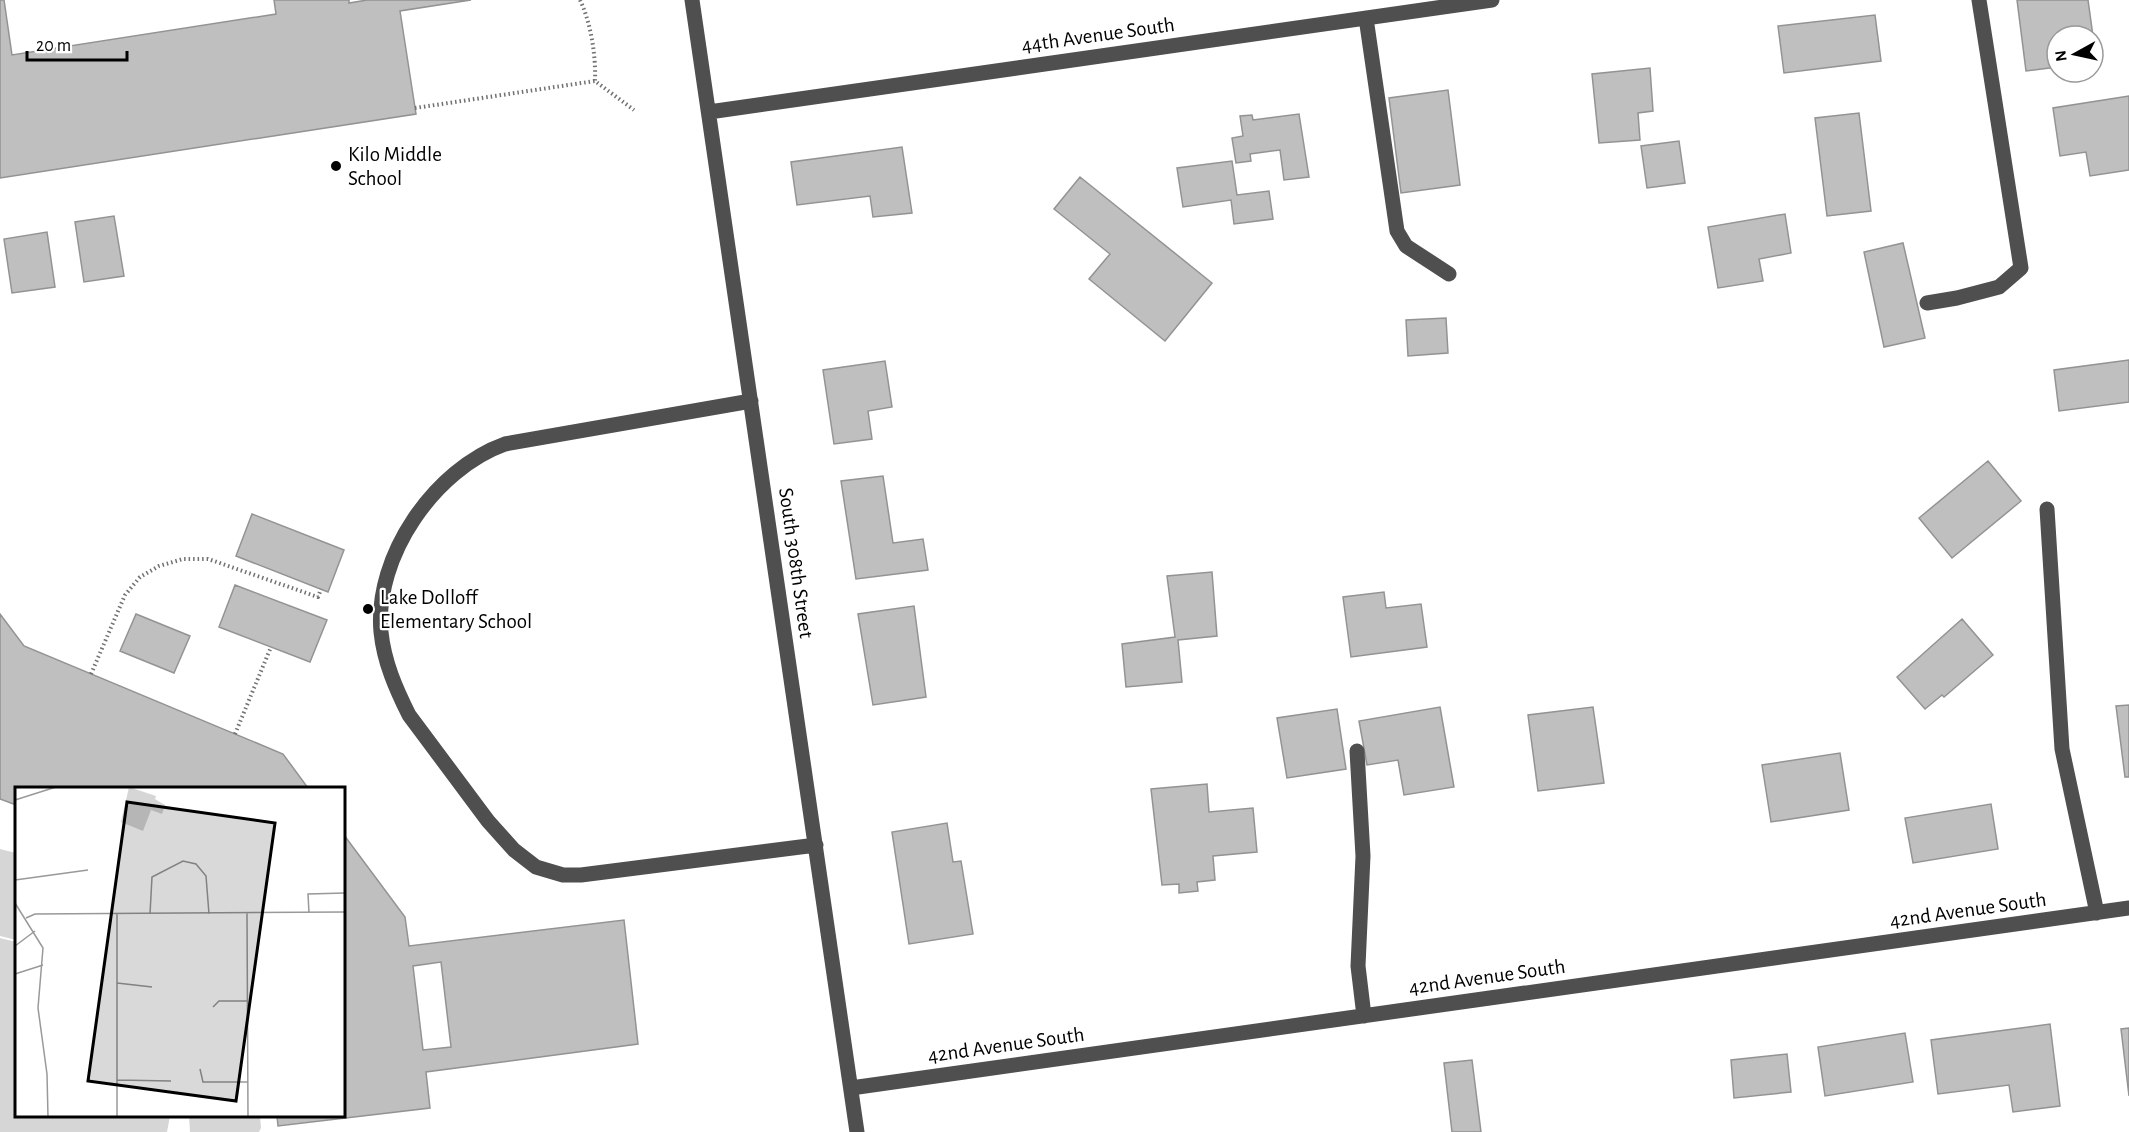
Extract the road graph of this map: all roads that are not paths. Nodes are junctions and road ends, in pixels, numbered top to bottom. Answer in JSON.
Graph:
{"nodes":[{"id":1,"x":692,"y":0,"type":"edge"},
{"id":2,"x":1492,"y":0,"type":"edge"},
{"id":3,"x":1979,"y":0,"type":"edge"},
{"id":4,"x":1366,"y":18,"type":"junction"},
{"id":5,"x":709,"y":112,"type":"junction"},
{"id":6,"x":1449,"y":274,"type":"dead end"},
{"id":7,"x":1927,"y":303,"type":"dead end"},
{"id":8,"x":751,"y":401,"type":"junction"},
{"id":9,"x":2047,"y":509,"type":"dead end"},
{"id":10,"x":1357,"y":751,"type":"dead end"},
{"id":11,"x":816,"y":845,"type":"junction"},
{"id":12,"x":2129,"y":908,"type":"edge"},
{"id":13,"x":2097,"y":913,"type":"junction"},
{"id":14,"x":1364,"y":1016,"type":"junction"},
{"id":15,"x":851,"y":1088,"type":"junction"},
{"id":16,"x":857,"y":1132,"type":"edge"}],
"edges":[{"from":1,"to":5,"type":"street","name":"South 308th Street"},
{"from":2,"to":4,"type":"street","name":"44th Avenue South"},
{"from":3,"to":7,"type":"street"},
{"from":4,"to":5,"type":"street","name":"44th Avenue South"},
{"from":4,"to":6,"type":"street"},
{"from":5,"to":8,"type":"street","name":"South 308th Street"},
{"from":8,"to":11,"type":"street","name":"South 308th Street"},
{"from":8,"to":11,"type":"street"},
{"from":9,"to":13,"type":"street"},
{"from":10,"to":14,"type":"street"},
{"from":11,"to":15,"type":"street","name":"South 308th Street"},
{"from":12,"to":13,"type":"street","name":"42nd Avenue South"},
{"from":13,"to":14,"type":"street","name":"42nd Avenue South"},
{"from":14,"to":15,"type":"street","name":"42nd Avenue South"},
{"from":15,"to":16,"type":"street","name":"South 308th Street"}]}
